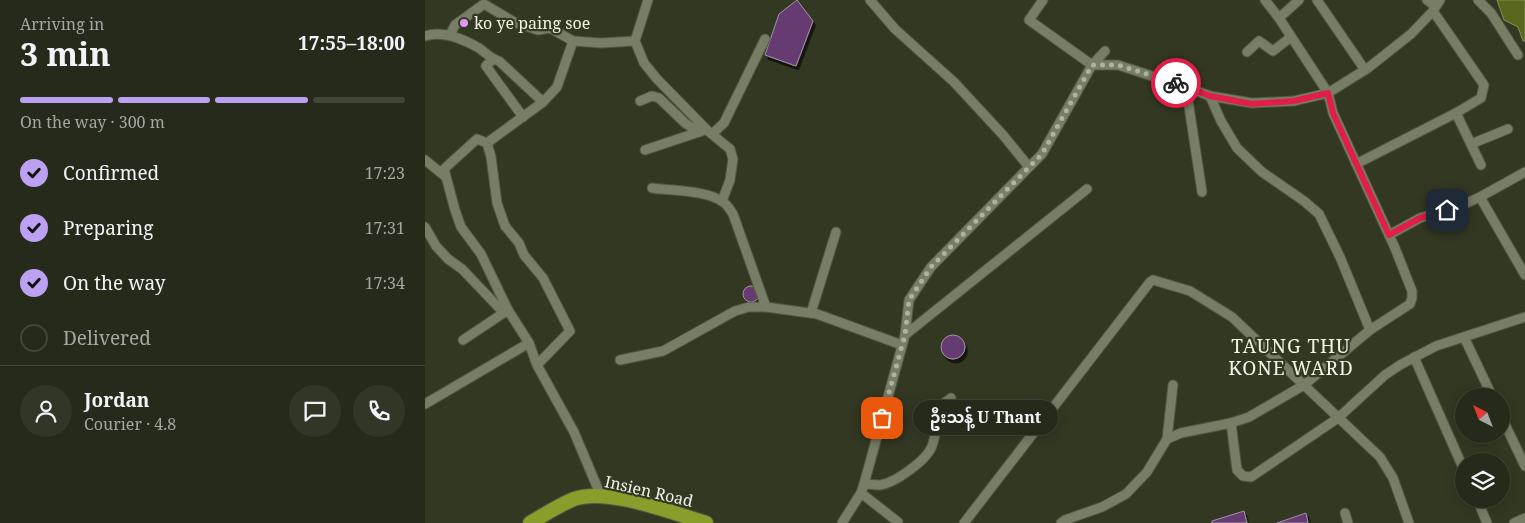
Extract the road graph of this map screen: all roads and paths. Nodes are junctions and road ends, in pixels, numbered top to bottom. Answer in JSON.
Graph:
{"nodes":[{"id":1,"x":648,"y":0,"type":"edge"},
{"id":2,"x":870,"y":0,"type":"edge"},
{"id":3,"x":1043,"y":0,"type":"edge"},
{"id":4,"x":1265,"y":0,"type":"edge"},
{"id":5,"x":1299,"y":0,"type":"edge"},
{"id":6,"x":1317,"y":0,"type":"edge"},
{"id":7,"x":1427,"y":0,"type":"edge"},
{"id":8,"x":1478,"y":0,"type":"edge"},
{"id":9,"x":487,"y":2,"type":"edge"},
{"id":10,"x":1436,"y":6,"type":"edge"},
{"id":11,"x":1279,"y":18,"type":"junction"},
{"id":12,"x":425,"y":26,"type":"edge"},
{"id":13,"x":429,"y":34,"type":"edge"},
{"id":14,"x":450,"y":35,"type":"junction"},
{"id":15,"x":1291,"y":37,"type":"junction"},
{"id":16,"x":765,"y":39,"type":"dead end"},
{"id":17,"x":573,"y":41,"type":"junction"},
{"id":18,"x":635,"y":41,"type":"junction"},
{"id":19,"x":1105,"y":51,"type":"dead end"},
{"id":20,"x":1247,"y":52,"type":"dead end"},
{"id":21,"x":1518,"y":55,"type":"dead end"},
{"id":22,"x":493,"y":59,"type":"junction"},
{"id":23,"x":1092,"y":65,"type":"junction"},
{"id":24,"x":1365,"y":70,"type":"junction"},
{"id":25,"x":1186,"y":86,"type":"junction"},
{"id":26,"x":1328,"y":93,"type":"junction"},
{"id":27,"x":1210,"y":96,"type":"junction"},
{"id":28,"x":640,"y":101,"type":"dead end"},
{"id":29,"x":543,"y":102,"type":"junction"},
{"id":30,"x":1456,"y":113,"type":"junction"},
{"id":31,"x":523,"y":117,"type":"junction"},
{"id":32,"x":1508,"y":129,"type":"dead end"},
{"id":33,"x":699,"y":132,"type":"junction"},
{"id":34,"x":710,"y":132,"type":"junction"},
{"id":35,"x":487,"y":143,"type":"junction"},
{"id":36,"x":1471,"y":144,"type":"junction"},
{"id":37,"x":645,"y":150,"type":"dead end"},
{"id":38,"x":425,"y":160,"type":"edge"},
{"id":39,"x":1356,"y":164,"type":"junction"},
{"id":40,"x":1481,"y":165,"type":"dead end"},
{"id":41,"x":1029,"y":167,"type":"junction"},
{"id":42,"x":1525,"y":172,"type":"edge"},
{"id":43,"x":446,"y":178,"type":"junction"},
{"id":44,"x":652,"y":188,"type":"dead end"},
{"id":45,"x":1087,"y":189,"type":"dead end"},
{"id":46,"x":1202,"y":192,"type":"dead end"},
{"id":47,"x":1480,"y":197,"type":"junction"},
{"id":48,"x":722,"y":201,"type":"junction"},
{"id":49,"x":425,"y":227,"type":"edge"},
{"id":50,"x":836,"y":232,"type":"dead end"},
{"id":51,"x":1389,"y":235,"type":"junction"},
{"id":52,"x":1525,"y":275,"type":"edge"},
{"id":53,"x":766,"y":307,"type":"junction"},
{"id":54,"x":506,"y":311,"type":"junction"},
{"id":55,"x":811,"y":313,"type":"junction"},
{"id":56,"x":1525,"y":317,"type":"edge"},
{"id":57,"x":1370,"y":330,"type":"junction"},
{"id":58,"x":905,"y":335,"type":"junction"},
{"id":59,"x":1464,"y":337,"type":"junction"},
{"id":60,"x":463,"y":340,"type":"dead end"},
{"id":61,"x":529,"y":344,"type":"junction"},
{"id":62,"x":902,"y":345,"type":"junction"},
{"id":63,"x":1414,"y":357,"type":"junction"},
{"id":64,"x":620,"y":360,"type":"dead end"},
{"id":65,"x":537,"y":365,"type":"junction"},
{"id":66,"x":1173,"y":385,"type":"dead end"},
{"id":67,"x":1304,"y":385,"type":"junction"},
{"id":68,"x":1488,"y":388,"type":"edge"},
{"id":69,"x":951,"y":398,"type":"dead end"},
{"id":70,"x":425,"y":404,"type":"edge"},
{"id":71,"x":1339,"y":418,"type":"junction"},
{"id":72,"x":1231,"y":423,"type":"junction"},
{"id":73,"x":1510,"y":435,"type":"edge"},
{"id":74,"x":1167,"y":439,"type":"junction"},
{"id":75,"x":1456,"y":453,"type":"edge"},
{"id":76,"x":1525,"y":466,"type":"edge"},
{"id":77,"x":863,"y":488,"type":"junction"},
{"id":78,"x":601,"y":496,"type":"junction"},
{"id":79,"x":1481,"y":508,"type":"edge"},
{"id":80,"x":1345,"y":513,"type":"dead end"},
{"id":81,"x":1525,"y":518,"type":"edge"},
{"id":82,"x":530,"y":523,"type":"edge"},
{"id":83,"x":706,"y":523,"type":"edge"},
{"id":84,"x":842,"y":523,"type":"edge"},
{"id":85,"x":899,"y":523,"type":"edge"},
{"id":86,"x":965,"y":523,"type":"edge"},
{"id":87,"x":1061,"y":523,"type":"edge"},
{"id":88,"x":1348,"y":523,"type":"edge"},
{"id":89,"x":1409,"y":523,"type":"edge"},
{"id":90,"x":1487,"y":523,"type":"edge"},
{"id":91,"x":1515,"y":523,"type":"edge"}],
"edges":[{"from":1,"to":18,"type":"street"},
{"from":2,"to":41,"type":"street"},
{"from":3,"to":23,"type":"street"},
{"from":4,"to":11,"type":"street"},
{"from":5,"to":11,"type":"street"},
{"from":6,"to":24,"type":"street"},
{"from":7,"to":10,"type":"street"},
{"from":8,"to":21,"type":"street"},
{"from":9,"to":14,"type":"street"},
{"from":9,"to":17,"type":"street"},
{"from":10,"to":24,"type":"street"},
{"from":10,"to":30,"type":"street"},
{"from":11,"to":15,"type":"street"},
{"from":12,"to":13,"type":"street"},
{"from":13,"to":14,"type":"street"},
{"from":14,"to":22,"type":"street"},
{"from":15,"to":20,"type":"street"},
{"from":15,"to":26,"type":"street"},
{"from":16,"to":34,"type":"street"},
{"from":17,"to":18,"type":"street"},
{"from":17,"to":29,"type":"street"},
{"from":18,"to":34,"type":"street"},
{"from":19,"to":23,"type":"street"},
{"from":22,"to":29,"type":"street"},
{"from":22,"to":31,"type":"street"},
{"from":23,"to":25,"type":"street"},
{"from":23,"to":41,"type":"street"},
{"from":24,"to":26,"type":"street"},
{"from":25,"to":27,"type":"street"},
{"from":25,"to":46,"type":"street"},
{"from":26,"to":27,"type":"street"},
{"from":26,"to":39,"type":"street"},
{"from":27,"to":57,"type":"street"},
{"from":28,"to":33,"type":"street"},
{"from":29,"to":31,"type":"street"},
{"from":30,"to":36,"type":"street"},
{"from":30,"to":39,"type":"street"},
{"from":31,"to":35,"type":"street"},
{"from":32,"to":36,"type":"street"},
{"from":33,"to":34,"type":"street"},
{"from":33,"to":37,"type":"street"},
{"from":34,"to":48,"type":"street"},
{"from":35,"to":43,"type":"street"},
{"from":35,"to":65,"type":"street"},
{"from":36,"to":40,"type":"street"},
{"from":38,"to":43,"type":"street"},
{"from":39,"to":51,"type":"street"},
{"from":41,"to":58,"type":"street"},
{"from":42,"to":47,"type":"street"},
{"from":43,"to":54,"type":"street"},
{"from":44,"to":48,"type":"street"},
{"from":45,"to":58,"type":"street"},
{"from":47,"to":51,"type":"street"},
{"from":47,"to":52,"type":"street"},
{"from":48,"to":53,"type":"street"},
{"from":49,"to":54,"type":"street"},
{"from":50,"to":55,"type":"street"},
{"from":51,"to":57,"type":"street"},
{"from":53,"to":55,"type":"street"},
{"from":53,"to":64,"type":"street"},
{"from":54,"to":60,"type":"street"},
{"from":54,"to":61,"type":"street"},
{"from":55,"to":62,"type":"street"},
{"from":56,"to":59,"type":"street"},
{"from":57,"to":67,"type":"street"},
{"from":58,"to":62,"type":"street"},
{"from":59,"to":63,"type":"street"},
{"from":59,"to":68,"type":"street"},
{"from":61,"to":65,"type":"street"},
{"from":61,"to":70,"type":"street"},
{"from":62,"to":77,"type":"street"},
{"from":63,"to":71,"type":"street"},
{"from":63,"to":75,"type":"street"},
{"from":65,"to":78,"type":"street"},
{"from":66,"to":74,"type":"street"},
{"from":67,"to":71,"type":"street"},
{"from":67,"to":72,"type":"street"},
{"from":67,"to":86,"type":"street"},
{"from":69,"to":77,"type":"street"},
{"from":71,"to":72,"type":"street"},
{"from":71,"to":89,"type":"street"},
{"from":72,"to":74,"type":"street"},
{"from":73,"to":76,"type":"street"},
{"from":74,"to":87,"type":"street"},
{"from":77,"to":84,"type":"street"},
{"from":77,"to":85,"type":"street"},
{"from":78,"to":82,"type":"main road","name":"Insien Road"},
{"from":78,"to":83,"type":"main road","name":"Insien Road"},
{"from":79,"to":90,"type":"street"},
{"from":80,"to":88,"type":"street"},
{"from":81,"to":91,"type":"street"}]}
